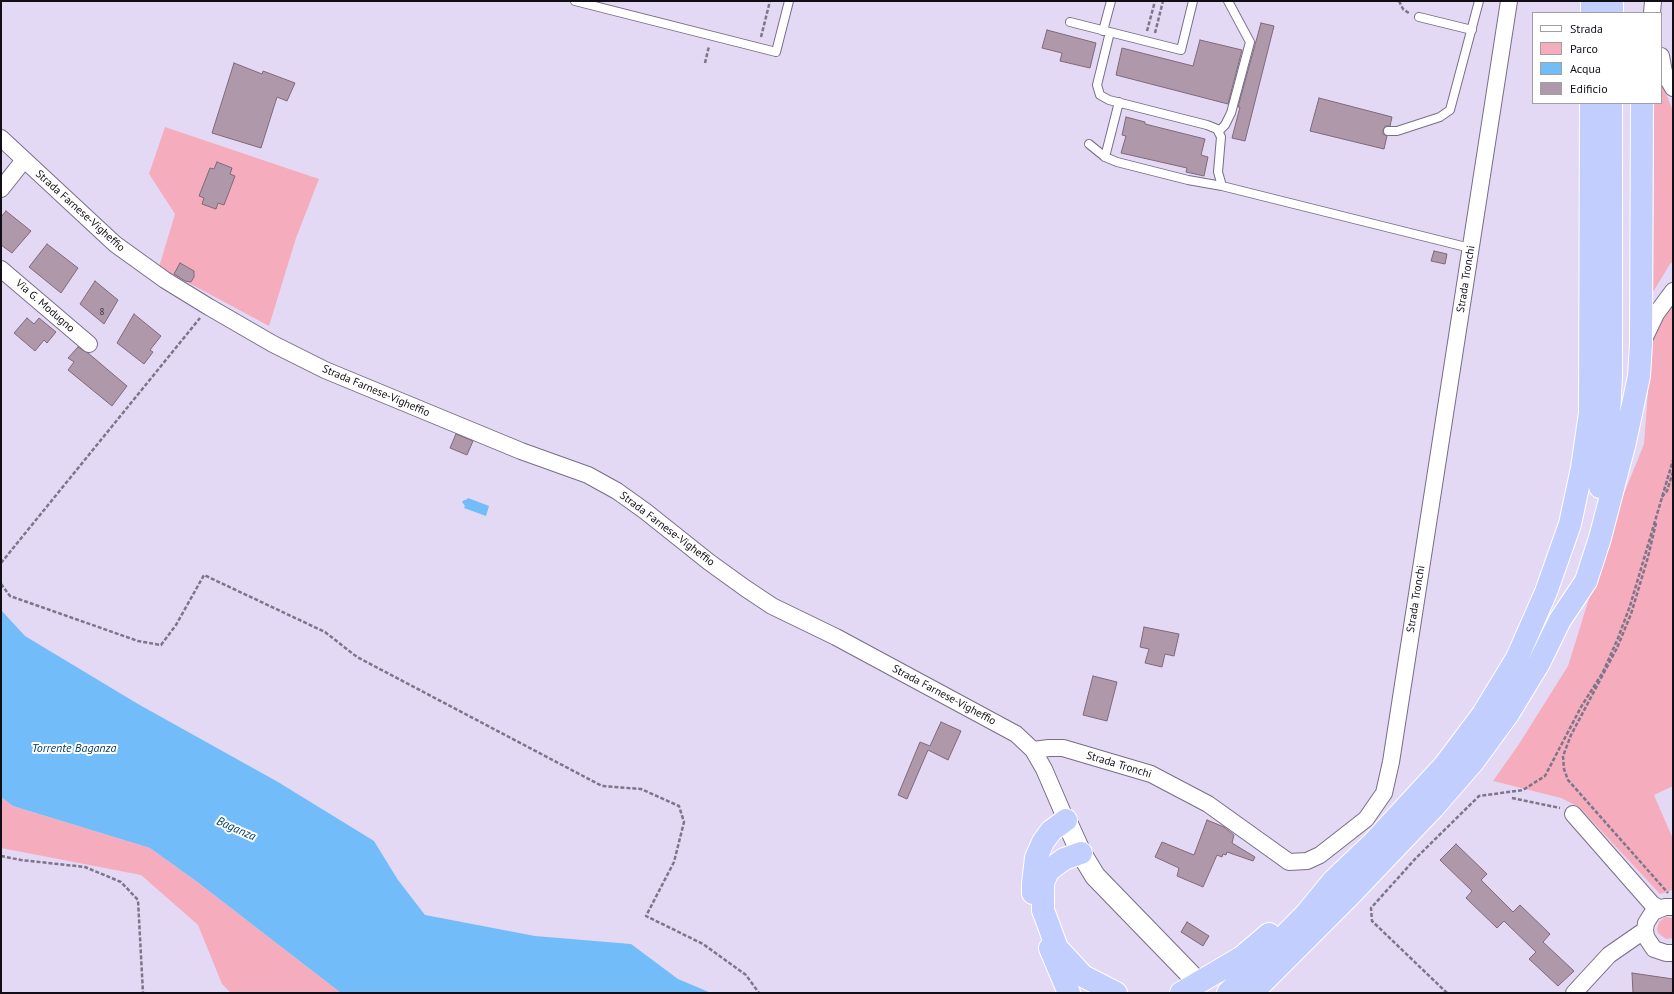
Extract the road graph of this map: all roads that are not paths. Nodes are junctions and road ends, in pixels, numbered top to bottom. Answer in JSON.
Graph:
{"nodes":[{"id":1,"x":575,"y":1,"type":"edge"},
{"id":2,"x":789,"y":1,"type":"edge"},
{"id":3,"x":1111,"y":1,"type":"edge"},
{"id":4,"x":1193,"y":1,"type":"edge"},
{"id":5,"x":1228,"y":1,"type":"edge"},
{"id":6,"x":1480,"y":1,"type":"edge"},
{"id":7,"x":1509,"y":1,"type":"edge"},
{"id":8,"x":1592,"y":1,"type":"edge"},
{"id":9,"x":1612,"y":1,"type":"edge"},
{"id":10,"x":1653,"y":1,"type":"edge"},
{"id":11,"x":1592,"y":12,"type":"edge"},
{"id":12,"x":1612,"y":12,"type":"edge"},
{"id":13,"x":1652,"y":12,"type":"edge"},
{"id":14,"x":1420,"y":17,"type":"road end"},
{"id":15,"x":1070,"y":22,"type":"dead end"},
{"id":16,"x":1472,"y":30,"type":"junction"},
{"id":17,"x":1107,"y":32,"type":"junction"},
{"id":18,"x":1662,"y":61,"type":"edge"},
{"id":19,"x":1673,"y":88,"type":"edge"},
{"id":20,"x":1119,"y":102,"type":"junction"},
{"id":21,"x":1591,"y":104,"type":"edge"},
{"id":22,"x":1611,"y":104,"type":"edge"},
{"id":23,"x":1642,"y":104,"type":"edge"},
{"id":24,"x":1219,"y":131,"type":"junction"},
{"id":25,"x":1388,"y":131,"type":"dead end"},
{"id":26,"x":1,"y":138,"type":"edge"},
{"id":27,"x":1089,"y":144,"type":"dead end"},
{"id":28,"x":1105,"y":157,"type":"junction"},
{"id":29,"x":24,"y":160,"type":"junction"},
{"id":30,"x":1222,"y":186,"type":"junction"},
{"id":31,"x":1,"y":189,"type":"edge"},
{"id":32,"x":1470,"y":248,"type":"junction"},
{"id":33,"x":1,"y":268,"type":"edge"},
{"id":34,"x":1673,"y":291,"type":"edge"},
{"id":35,"x":89,"y":344,"type":"dead end"},
{"id":36,"x":1641,"y":354,"type":"junction"},
{"id":37,"x":1552,"y":636,"type":"junction"},
{"id":38,"x":1033,"y":750,"type":"junction"},
{"id":39,"x":1573,"y":814,"type":"road end"},
{"id":40,"x":1066,"y":820,"type":"junction"},
{"id":41,"x":1081,"y":853,"type":"junction"},
{"id":42,"x":1333,"y":881,"type":"junction"},
{"id":43,"x":1669,"y":905,"type":"edge"},
{"id":44,"x":1331,"y":915,"type":"junction"},
{"id":45,"x":1645,"y":930,"type":"junction"},
{"id":46,"x":1616,"y":949,"type":"junction"},
{"id":47,"x":1654,"y":949,"type":"junction"},
{"id":48,"x":1673,"y":953,"type":"edge"},
{"id":49,"x":1186,"y":984,"type":"edge"},
{"id":50,"x":1070,"y":993,"type":"edge"},
{"id":51,"x":1116,"y":993,"type":"edge"},
{"id":52,"x":1228,"y":993,"type":"edge"},
{"id":53,"x":1252,"y":993,"type":"edge"},
{"id":54,"x":1271,"y":993,"type":"edge"},
{"id":55,"x":1574,"y":993,"type":"edge"}],
"edges":[{"from":1,"to":2,"type":"lane"},
{"from":3,"to":17,"type":"lane"},
{"from":4,"to":17,"type":"lane"},
{"from":5,"to":24,"type":"lane"},
{"from":6,"to":16,"type":"lane"},
{"from":7,"to":32,"type":"street","name":"Strada Tronchi"},
{"from":8,"to":11,"type":"highway"},
{"from":9,"to":12,"type":"highway"},
{"from":10,"to":13,"type":"street"},
{"from":14,"to":16,"type":"lane"},
{"from":15,"to":17,"type":"lane"},
{"from":16,"to":25,"type":"lane"},
{"from":17,"to":20,"type":"lane"},
{"from":18,"to":19,"type":"street"},
{"from":20,"to":24,"type":"lane"},
{"from":20,"to":28,"type":"lane"},
{"from":21,"to":42,"type":"highway"},
{"from":22,"to":37,"type":"highway"},
{"from":23,"to":36,"type":"highway"},
{"from":24,"to":30,"type":"lane"},
{"from":26,"to":29,"type":"street","name":"Strada Farnese-Vigheffio"},
{"from":27,"to":28,"type":"lane"},
{"from":28,"to":30,"type":"lane"},
{"from":29,"to":31,"type":"street"},
{"from":29,"to":38,"type":"street","name":"Strada Farnese-Vigheffio"},
{"from":30,"to":32,"type":"lane"},
{"from":32,"to":38,"type":"street","name":"Strada Tronchi"},
{"from":33,"to":35,"type":"street","name":"Via G. Modugno"},
{"from":34,"to":36,"type":"street"},
{"from":36,"to":37,"type":"highway"},
{"from":37,"to":44,"type":"highway"},
{"from":38,"to":40,"type":"street","name":"Strada Farnese-Vigheffio"},
{"from":39,"to":43,"type":"street"},
{"from":40,"to":41,"type":"street","name":"Strada Farnese-Vigheffio"},
{"from":40,"to":50,"type":"highway"},
{"from":41,"to":49,"type":"street","name":"Strada Farnese-Vigheffio"},
{"from":41,"to":51,"type":"highway"},
{"from":42,"to":49,"type":"highway"},
{"from":42,"to":52,"type":"highway"},
{"from":43,"to":45,"type":"street"},
{"from":44,"to":53,"type":"highway"},
{"from":44,"to":54,"type":"highway"},
{"from":45,"to":46,"type":"street"},
{"from":45,"to":47,"type":"street"},
{"from":46,"to":47,"type":"street"},
{"from":46,"to":55,"type":"street"},
{"from":47,"to":48,"type":"street"}]}
